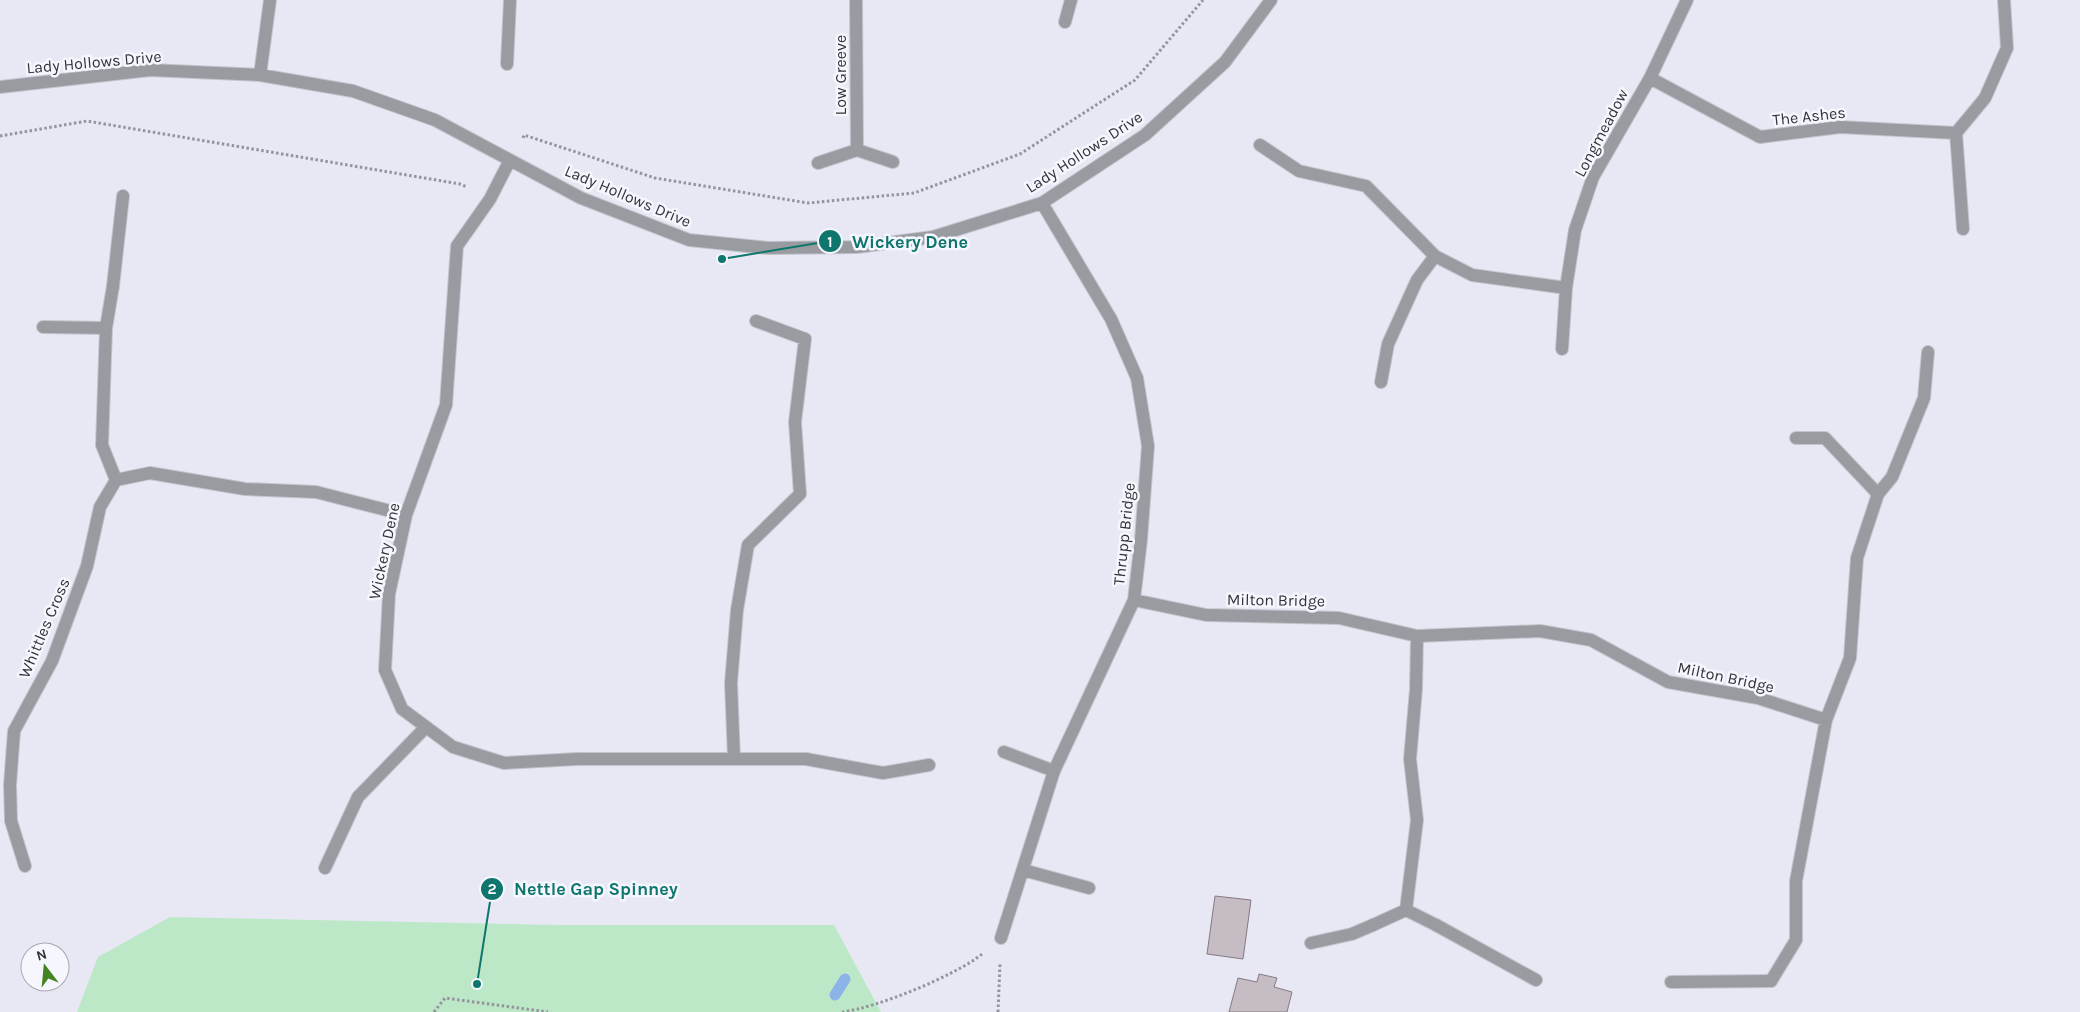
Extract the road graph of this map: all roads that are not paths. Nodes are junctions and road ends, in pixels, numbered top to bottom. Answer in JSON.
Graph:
{"nodes":[{"id":1,"x":270,"y":0,"type":"edge"},
{"id":2,"x":510,"y":0,"type":"edge"},
{"id":3,"x":856,"y":0,"type":"edge"},
{"id":4,"x":1071,"y":0,"type":"edge"},
{"id":5,"x":1271,"y":0,"type":"edge"},
{"id":6,"x":1687,"y":0,"type":"edge"},
{"id":7,"x":2004,"y":0,"type":"edge"},
{"id":8,"x":1065,"y":22,"type":"dead end"},
{"id":9,"x":508,"y":64,"type":"dead end"},
{"id":10,"x":260,"y":75,"type":"junction"},
{"id":11,"x":1650,"y":78,"type":"junction"},
{"id":12,"x":0,"y":86,"type":"edge"},
{"id":13,"x":1956,"y":133,"type":"junction"},
{"id":14,"x":1260,"y":145,"type":"dead end"},
{"id":15,"x":857,"y":150,"type":"junction"},
{"id":16,"x":510,"y":160,"type":"junction"},
{"id":17,"x":893,"y":162,"type":"dead end"},
{"id":18,"x":818,"y":163,"type":"dead end"},
{"id":19,"x":123,"y":196,"type":"dead end"},
{"id":20,"x":1042,"y":203,"type":"junction"},
{"id":21,"x":1963,"y":229,"type":"dead end"},
{"id":22,"x":1435,"y":256,"type":"junction"},
{"id":23,"x":1566,"y":288,"type":"junction"},
{"id":24,"x":756,"y":321,"type":"dead end"},
{"id":25,"x":43,"y":327,"type":"dead end"},
{"id":26,"x":106,"y":328,"type":"junction"},
{"id":27,"x":1562,"y":349,"type":"dead end"},
{"id":28,"x":1928,"y":352,"type":"dead end"},
{"id":29,"x":1381,"y":382,"type":"dead end"},
{"id":30,"x":1796,"y":438,"type":"dead end"},
{"id":31,"x":116,"y":480,"type":"junction"},
{"id":32,"x":1878,"y":494,"type":"junction"},
{"id":33,"x":406,"y":515,"type":"junction"},
{"id":34,"x":1134,"y":600,"type":"junction"},
{"id":35,"x":1417,"y":636,"type":"junction"},
{"id":36,"x":1826,"y":720,"type":"junction"},
{"id":37,"x":425,"y":728,"type":"junction"},
{"id":38,"x":1004,"y":752,"type":"dead end"},
{"id":39,"x":734,"y":759,"type":"junction"},
{"id":40,"x":929,"y":765,"type":"dead end"},
{"id":41,"x":1054,"y":771,"type":"junction"},
{"id":42,"x":6,"y":821,"type":"edge"},
{"id":43,"x":25,"y":866,"type":"dead end"},
{"id":44,"x":325,"y":868,"type":"dead end"},
{"id":45,"x":1023,"y":870,"type":"junction"},
{"id":46,"x":1089,"y":888,"type":"dead end"},
{"id":47,"x":1406,"y":910,"type":"junction"},
{"id":48,"x":1001,"y":938,"type":"road end"},
{"id":49,"x":1312,"y":943,"type":"dead end"},
{"id":50,"x":1536,"y":980,"type":"dead end"},
{"id":51,"x":1671,"y":982,"type":"dead end"}],
"edges":[{"from":1,"to":10,"type":"street"},
{"from":2,"to":9,"type":"street"},
{"from":3,"to":15,"type":"street","name":"Low Greeve"},
{"from":4,"to":8,"type":"street"},
{"from":5,"to":20,"type":"street","name":"Lady Hollows Drive"},
{"from":6,"to":11,"type":"street","name":"Longmeadow"},
{"from":7,"to":13,"type":"street"},
{"from":10,"to":12,"type":"street","name":"Lady Hollows Drive"},
{"from":10,"to":16,"type":"street","name":"Lady Hollows Drive"},
{"from":11,"to":13,"type":"street","name":"The Ashes"},
{"from":11,"to":23,"type":"street","name":"Longmeadow"},
{"from":13,"to":21,"type":"street"},
{"from":14,"to":22,"type":"street"},
{"from":15,"to":17,"type":"street"},
{"from":15,"to":18,"type":"street"},
{"from":16,"to":20,"type":"street","name":"Lady Hollows Drive"},
{"from":16,"to":33,"type":"street","name":"Wickery Dene"},
{"from":19,"to":26,"type":"street"},
{"from":20,"to":34,"type":"street","name":"Thrupp Bridge"},
{"from":22,"to":23,"type":"street"},
{"from":22,"to":29,"type":"street"},
{"from":23,"to":27,"type":"street","name":"Longmeadow"},
{"from":24,"to":39,"type":"street"},
{"from":25,"to":26,"type":"street"},
{"from":26,"to":31,"type":"street"},
{"from":28,"to":32,"type":"street"},
{"from":30,"to":32,"type":"street"},
{"from":31,"to":33,"type":"street"},
{"from":31,"to":42,"type":"street","name":"Whittles Cross"},
{"from":32,"to":36,"type":"street"},
{"from":33,"to":37,"type":"street","name":"Wickery Dene"},
{"from":34,"to":35,"type":"street","name":"Milton Bridge"},
{"from":34,"to":41,"type":"street","name":"Thrupp Bridge"},
{"from":35,"to":36,"type":"street","name":"Milton Bridge"},
{"from":35,"to":47,"type":"street"},
{"from":36,"to":51,"type":"street"},
{"from":37,"to":39,"type":"street","name":"Wickery Dene"},
{"from":37,"to":44,"type":"street"},
{"from":38,"to":41,"type":"street"},
{"from":39,"to":40,"type":"street","name":"Wickery Dene"},
{"from":41,"to":45,"type":"street","name":"Thrupp Bridge"},
{"from":42,"to":43,"type":"street","name":"Whittles Cross"},
{"from":45,"to":46,"type":"street"},
{"from":45,"to":48,"type":"street","name":"Thrupp Bridge"},
{"from":47,"to":49,"type":"street"},
{"from":47,"to":50,"type":"street"}]}
